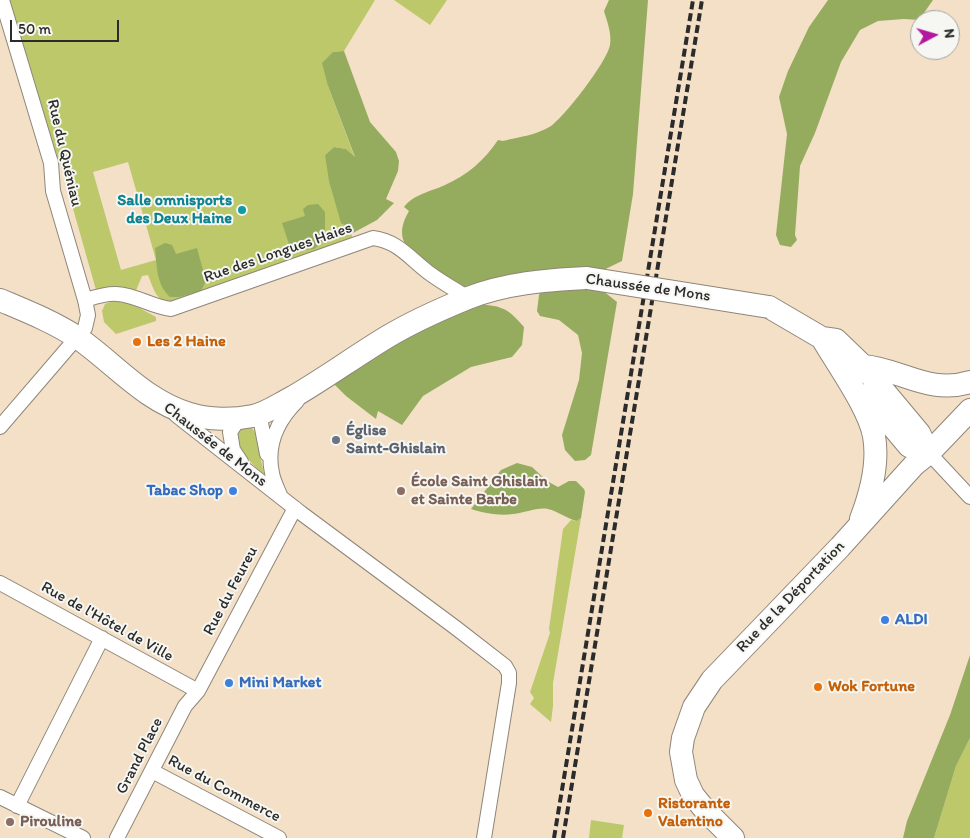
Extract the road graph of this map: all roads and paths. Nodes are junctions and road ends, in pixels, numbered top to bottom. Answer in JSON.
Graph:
{"nodes":[{"id":1,"x":2,"y":0,"type":"edge"},
{"id":2,"x":468,"y":298,"type":"junction"},
{"id":3,"x":0,"y":300,"type":"edge"},
{"id":4,"x":85,"y":300,"type":"junction"},
{"id":5,"x":78,"y":338,"type":"junction"},
{"id":6,"x":822,"y":338,"type":"junction"},
{"id":7,"x":838,"y":365,"type":"junction"},
{"id":8,"x":863,"y":366,"type":"junction"},
{"id":9,"x":970,"y":382,"type":"edge"},
{"id":10,"x":311,"y":386,"type":"junction"},
{"id":11,"x":149,"y":394,"type":"junction"},
{"id":12,"x":970,"y":410,"type":"edge"},
{"id":13,"x":247,"y":416,"type":"junction"},
{"id":14,"x":0,"y":427,"type":"edge"},
{"id":15,"x":929,"y":453,"type":"junction"},
{"id":16,"x":246,"y":469,"type":"junction"},
{"id":17,"x":272,"y":474,"type":"junction"},
{"id":18,"x":280,"y":496,"type":"junction"},
{"id":19,"x":970,"y":497,"type":"edge"},
{"id":20,"x":295,"y":508,"type":"junction"},
{"id":21,"x":857,"y":527,"type":"junction"},
{"id":22,"x":0,"y":583,"type":"edge"},
{"id":23,"x":102,"y":638,"type":"junction"},
{"id":24,"x":198,"y":691,"type":"junction"},
{"id":25,"x":152,"y":771,"type":"junction"},
{"id":26,"x":0,"y":797,"type":"edge"},
{"id":27,"x":17,"y":806,"type":"junction"},
{"id":28,"x":83,"y":838,"type":"edge"},
{"id":29,"x":117,"y":838,"type":"edge"},
{"id":30,"x":279,"y":838,"type":"edge"},
{"id":31,"x":484,"y":838,"type":"edge"},
{"id":32,"x":733,"y":838,"type":"edge"}],
"edges":[{"from":1,"to":4,"type":"street","name":"Rue du Quéniau"},
{"from":2,"to":4,"type":"street","name":"Rue des Longues Haies"},
{"from":2,"to":6,"type":"main road","name":"Chaussée de Mons","bridge":true},
{"from":2,"to":10,"type":"main road","name":"Chaussée de Mons"},
{"from":3,"to":5,"type":"main road","name":"Chaussée de Mons"},
{"from":4,"to":5,"type":"street","name":"Rue du Quéniau"},
{"from":5,"to":11,"type":"main road","name":"Chaussée de Mons"},
{"from":5,"to":14,"type":"street"},
{"from":6,"to":7,"type":"main road","name":"Chaussée de Mons"},
{"from":6,"to":8,"type":"main road","name":"Chaussée de Mons"},
{"from":7,"to":15,"type":"main road","name":"Chaussée de Mons"},
{"from":7,"to":21,"type":"main road","name":"Chaussée de Mons"},
{"from":8,"to":9,"type":"main road"},
{"from":8,"to":15,"type":"main road","name":"Chaussée de Mons"},
{"from":10,"to":13,"type":"main road","name":"Chaussée de Mons"},
{"from":10,"to":17,"type":"street","name":"Chaussée de Mons"},
{"from":11,"to":13,"type":"main road","name":"Chaussée de Mons"},
{"from":11,"to":16,"type":"street","name":"Chaussée de Mons"},
{"from":12,"to":15,"type":"main road","name":"Rue de la Déportation"},
{"from":13,"to":16,"type":"street"},
{"from":13,"to":17,"type":"street","name":"Chaussée de Mons"},
{"from":15,"to":19,"type":"street"},
{"from":15,"to":21,"type":"main road","name":"Rue de la Déportation"},
{"from":16,"to":18,"type":"street","name":"Chaussée de Mons"},
{"from":17,"to":18,"type":"street","name":"Chaussée de Mons"},
{"from":18,"to":20,"type":"street","name":"Chaussée de Mons"},
{"from":20,"to":24,"type":"street","name":"Rue du Feureu"},
{"from":20,"to":31,"type":"street","name":"Chaussée de Mons"},
{"from":21,"to":32,"type":"main road","name":"Rue de la Déportation"},
{"from":22,"to":23,"type":"street","name":"Rue de l'Hôtel de Ville"},
{"from":23,"to":24,"type":"street","name":"Rue de l'Hôtel de Ville"},
{"from":23,"to":27,"type":"street"},
{"from":24,"to":25,"type":"street","name":"Grand Place"},
{"from":25,"to":29,"type":"street","name":"Grand Place"},
{"from":25,"to":30,"type":"street","name":"Rue du Commerce"},
{"from":26,"to":27,"type":"street"},
{"from":27,"to":28,"type":"street"}]}
